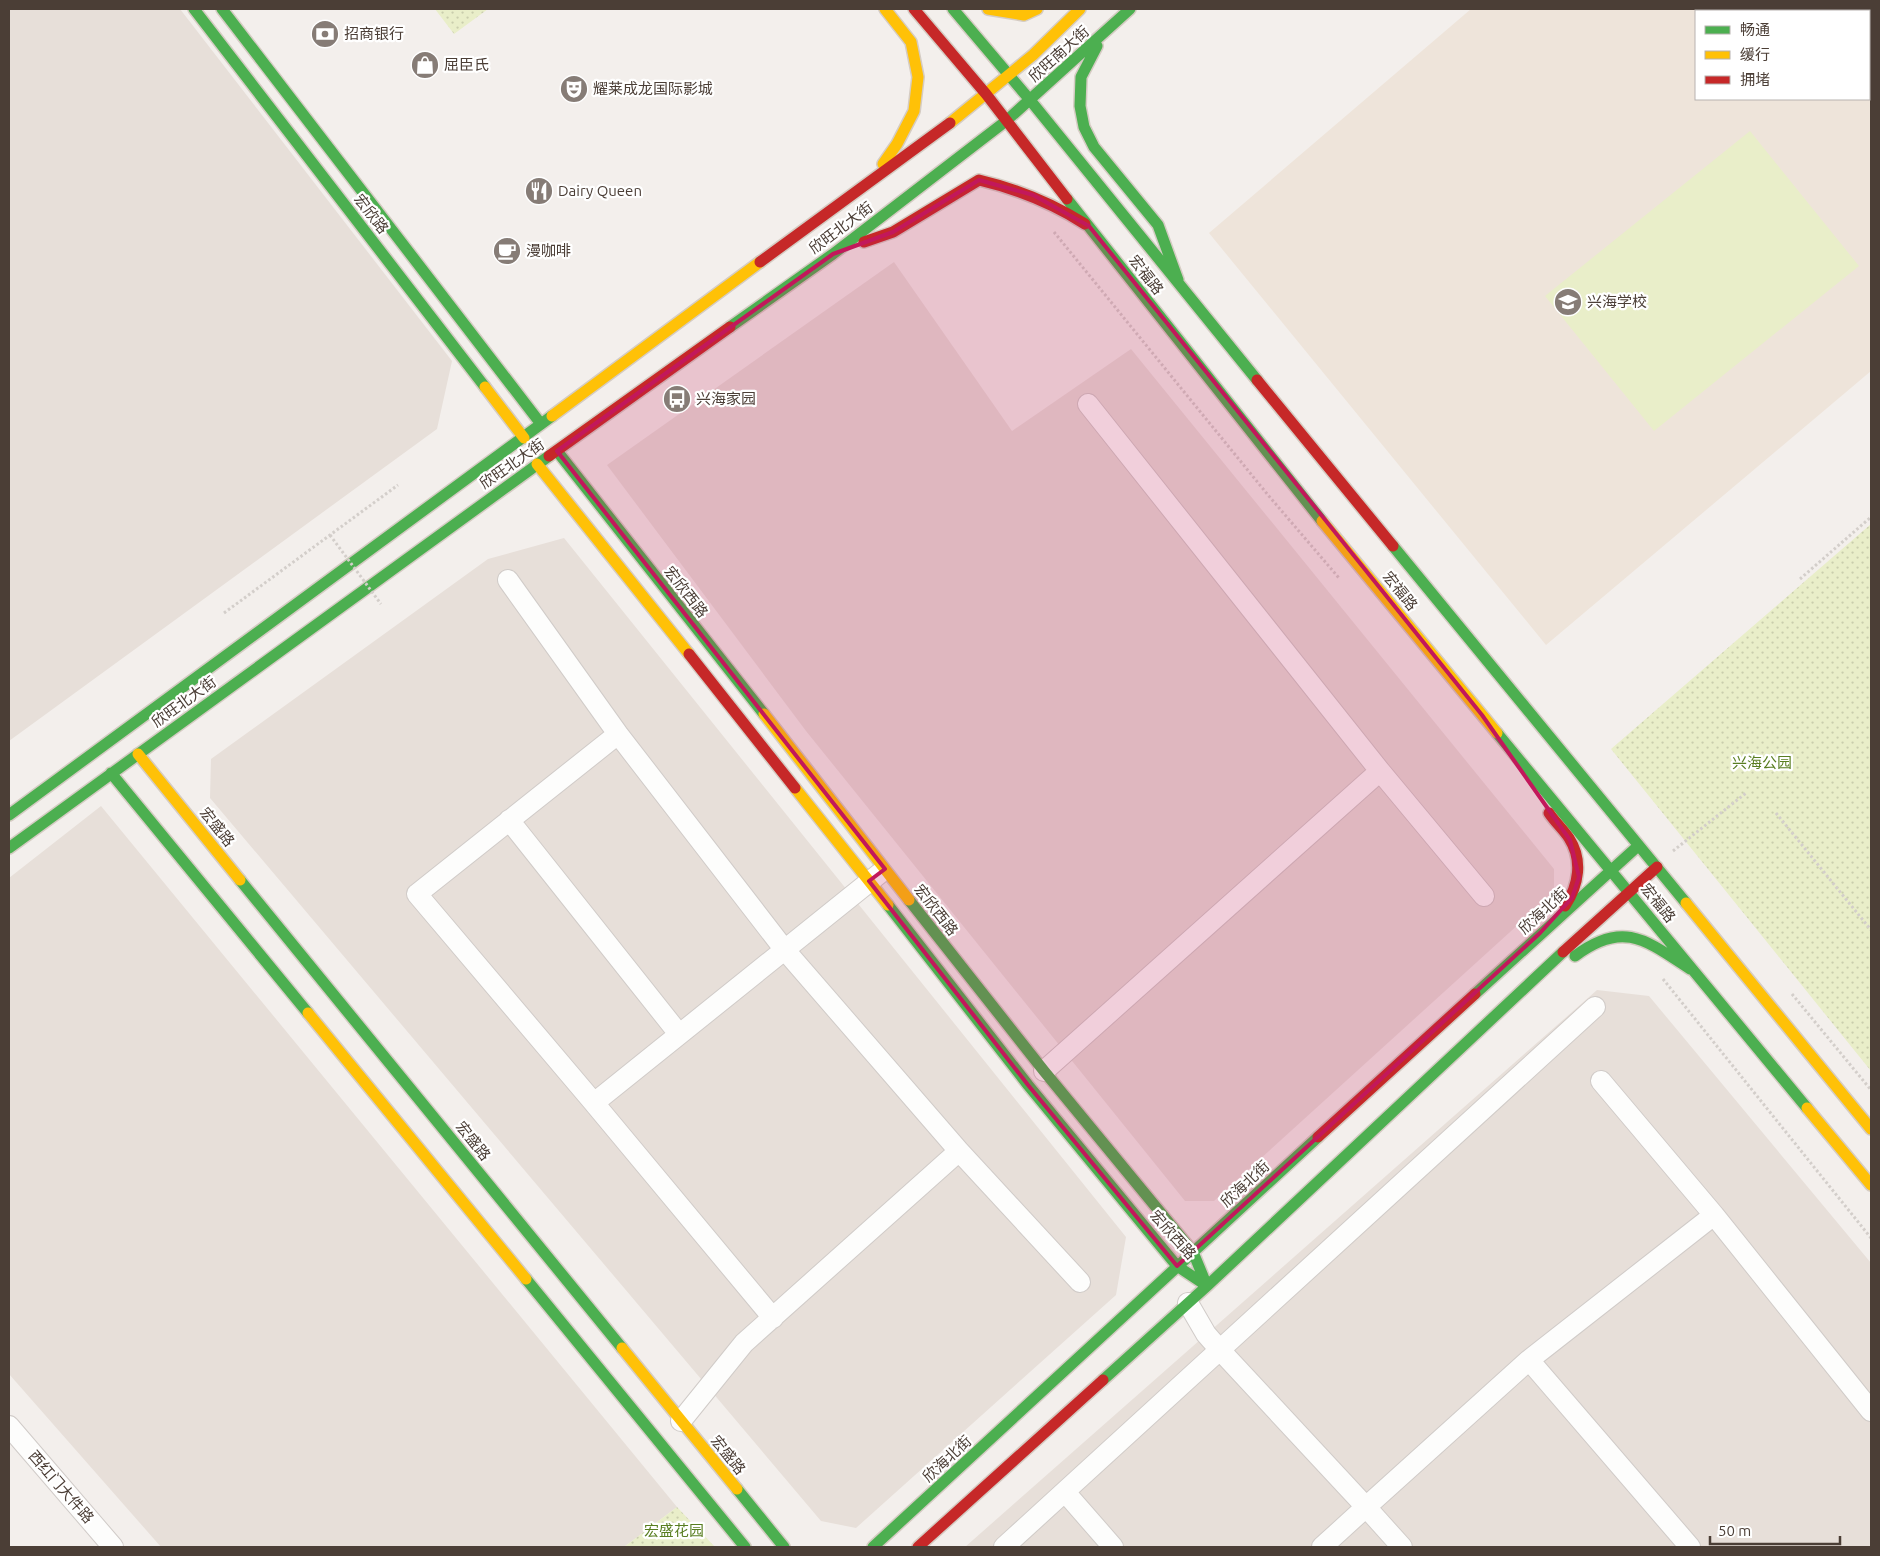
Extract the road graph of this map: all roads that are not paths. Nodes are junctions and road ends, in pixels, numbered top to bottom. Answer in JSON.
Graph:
{"nodes":[{"id":1,"x":194,"y":9,"type":"edge"},
{"id":2,"x":222,"y":9,"type":"edge"},
{"id":3,"x":885,"y":9,"type":"edge"},
{"id":4,"x":914,"y":9,"type":"edge"},
{"id":5,"x":953,"y":9,"type":"edge"},
{"id":6,"x":988,"y":9,"type":"edge"},
{"id":7,"x":1037,"y":9,"type":"edge"},
{"id":8,"x":1080,"y":9,"type":"edge"},
{"id":9,"x":1130,"y":9,"type":"edge"},
{"id":10,"x":1009,"y":75,"type":"junction"},
{"id":11,"x":986,"y":94,"type":"junction"},
{"id":12,"x":1030,"y":100,"type":"junction"},
{"id":13,"x":1006,"y":121,"type":"junction"},
{"id":14,"x":870,"y":181,"type":"junction"},
{"id":15,"x":1089,"y":226,"type":"junction"},
{"id":16,"x":833,"y":254,"type":"junction"},
{"id":17,"x":1179,"y":284,"type":"junction"},
{"id":18,"x":1088,"y":404,"type":"dead end"},
{"id":19,"x":541,"y":424,"type":"junction"},
{"id":20,"x":524,"y":438,"type":"junction"},
{"id":21,"x":557,"y":451,"type":"junction"},
{"id":22,"x":537,"y":464,"type":"junction"},
{"id":23,"x":508,"y":580,"type":"dead end"},
{"id":24,"x":1482,"y":715,"type":"junction"},
{"id":25,"x":618,"y":734,"type":"junction"},
{"id":26,"x":138,"y":754,"type":"junction"},
{"id":27,"x":1380,"y":771,"type":"junction"},
{"id":28,"x":111,"y":773,"type":"junction"},
{"id":29,"x":9,"y":815,"type":"edge"},
{"id":30,"x":509,"y":820,"type":"junction"},
{"id":31,"x":1638,"y":846,"type":"junction"},
{"id":32,"x":9,"y":848,"type":"edge"},
{"id":33,"x":1657,"y":867,"type":"junction"},
{"id":34,"x":1610,"y":869,"type":"junction"},
{"id":35,"x":877,"y":875,"type":"junction"},
{"id":36,"x":1629,"y":891,"type":"junction"},
{"id":37,"x":1484,"y":896,"type":"dead end"},
{"id":38,"x":1540,"y":933,"type":"junction"},
{"id":39,"x":784,"y":949,"type":"junction"},
{"id":40,"x":1696,"y":972,"type":"junction"},
{"id":41,"x":1595,"y":1007,"type":"dead end"},
{"id":42,"x":679,"y":1034,"type":"junction"},
{"id":43,"x":1469,"y":1040,"type":"junction"},
{"id":44,"x":1044,"y":1071,"type":"junction"},
{"id":45,"x":1601,"y":1080,"type":"dead end"},
{"id":46,"x":594,"y":1103,"type":"junction"},
{"id":47,"x":1871,"y":1129,"type":"edge"},
{"id":48,"x":959,"y":1151,"type":"junction"},
{"id":49,"x":1871,"y":1185,"type":"edge"},
{"id":50,"x":1714,"y":1215,"type":"junction"},
{"id":51,"x":1193,"y":1252,"type":"junction"},
{"id":52,"x":1177,"y":1266,"type":"junction"},
{"id":53,"x":1080,"y":1282,"type":"dead end"},
{"id":54,"x":1207,"y":1286,"type":"junction"},
{"id":55,"x":1188,"y":1303,"type":"junction"},
{"id":56,"x":773,"y":1318,"type":"junction"},
{"id":57,"x":1220,"y":1350,"type":"junction"},
{"id":58,"x":1529,"y":1360,"type":"junction"},
{"id":59,"x":1871,"y":1411,"type":"edge"},
{"id":60,"x":681,"y":1420,"type":"junction"},
{"id":61,"x":9,"y":1426,"type":"edge"},
{"id":62,"x":1065,"y":1492,"type":"junction"},
{"id":63,"x":1366,"y":1507,"type":"junction"},
{"id":64,"x":113,"y":1547,"type":"edge"},
{"id":65,"x":745,"y":1547,"type":"edge"},
{"id":66,"x":784,"y":1547,"type":"edge"},
{"id":67,"x":873,"y":1547,"type":"edge"},
{"id":68,"x":918,"y":1547,"type":"edge"},
{"id":69,"x":1004,"y":1547,"type":"edge"},
{"id":70,"x":1113,"y":1547,"type":"edge"},
{"id":71,"x":1322,"y":1547,"type":"edge"},
{"id":72,"x":1402,"y":1547,"type":"edge"},
{"id":73,"x":1690,"y":1547,"type":"edge"}],
"edges":[{"from":1,"to":20,"type":"street","name":"宏欣路"},
{"from":2,"to":19,"type":"street","name":"宏欣路"},
{"from":3,"to":14,"type":"street"},
{"from":4,"to":11,"type":"street","name":"宏福路"},
{"from":5,"to":10,"type":"street","name":"宏福路"},
{"from":6,"to":7,"type":"street"},
{"from":8,"to":10,"type":"street","name":"欣旺南大街"},
{"from":9,"to":12,"type":"street","name":"欣旺南大街"},
{"from":9,"to":17,"type":"street"},
{"from":10,"to":11,"type":"street","name":"欣旺北大街"},
{"from":10,"to":12,"type":"street","name":"宏福路"},
{"from":11,"to":13,"type":"street","name":"宏福路"},
{"from":11,"to":14,"type":"street","name":"欣旺北大街"},
{"from":12,"to":13,"type":"street","name":"欣旺北大街"},
{"from":12,"to":17,"type":"street","name":"宏福路"},
{"from":13,"to":15,"type":"street","name":"宏福路"},
{"from":13,"to":16,"type":"street","name":"欣旺北大街"},
{"from":14,"to":19,"type":"street","name":"欣旺北大街"},
{"from":15,"to":16,"type":"street"},
{"from":15,"to":24,"type":"street","name":"宏福路"},
{"from":16,"to":21,"type":"street","name":"欣旺北大街"},
{"from":17,"to":31,"type":"street","name":"宏福路"},
{"from":18,"to":27,"type":"street"},
{"from":19,"to":20,"type":"street","name":"欣旺北大街"},
{"from":20,"to":29,"type":"street","name":"欣旺北大街"},
{"from":21,"to":22,"type":"street","name":"欣旺北大街"},
{"from":21,"to":35,"type":"street","name":"宏欣西路"},
{"from":22,"to":26,"type":"street","name":"欣旺北大街"},
{"from":22,"to":35,"type":"street","name":"宏欣西路"},
{"from":23,"to":25,"type":"street"},
{"from":24,"to":34,"type":"street","name":"宏福路"},
{"from":24,"to":38,"type":"street"},
{"from":25,"to":30,"type":"street"},
{"from":25,"to":39,"type":"street"},
{"from":26,"to":28,"type":"street","name":"欣旺北大街"},
{"from":26,"to":60,"type":"street","name":"宏盛路"},
{"from":27,"to":37,"type":"street"},
{"from":27,"to":44,"type":"street"},
{"from":28,"to":32,"type":"street","name":"欣旺北大街"},
{"from":28,"to":65,"type":"street"},
{"from":30,"to":42,"type":"street"},
{"from":30,"to":46,"type":"street"},
{"from":31,"to":33,"type":"street","name":"宏福路"},
{"from":31,"to":34,"type":"street","name":"欣海北街"},
{"from":33,"to":36,"type":"street"},
{"from":33,"to":47,"type":"street","name":"宏福路"},
{"from":34,"to":36,"type":"street","name":"宏福路"},
{"from":34,"to":38,"type":"street","name":"欣海北街"},
{"from":35,"to":39,"type":"street"},
{"from":35,"to":44,"type":"street","name":"宏欣西路"},
{"from":35,"to":52,"type":"street","name":"宏欣西路"},
{"from":36,"to":40,"type":"street","name":"宏福路"},
{"from":36,"to":43,"type":"street"},
{"from":38,"to":51,"type":"street","name":"欣海北街"},
{"from":39,"to":42,"type":"street"},
{"from":39,"to":48,"type":"street"},
{"from":40,"to":43,"type":"street"},
{"from":40,"to":49,"type":"street","name":"宏福路"},
{"from":41,"to":57,"type":"street"},
{"from":42,"to":46,"type":"street"},
{"from":43,"to":54,"type":"street"},
{"from":44,"to":51,"type":"street","name":"宏欣西路"},
{"from":45,"to":50,"type":"street"},
{"from":46,"to":56,"type":"street"},
{"from":48,"to":53,"type":"street"},
{"from":48,"to":56,"type":"street"},
{"from":50,"to":58,"type":"street"},
{"from":50,"to":59,"type":"street"},
{"from":51,"to":52,"type":"street","name":"欣海北街"},
{"from":51,"to":54,"type":"street","name":"宏欣西路"},
{"from":52,"to":54,"type":"street","name":"宏欣西路"},
{"from":52,"to":67,"type":"street","name":"欣海北街"},
{"from":54,"to":55,"type":"street"},
{"from":55,"to":57,"type":"street"},
{"from":55,"to":68,"type":"street"},
{"from":56,"to":60,"type":"street"},
{"from":57,"to":62,"type":"street"},
{"from":57,"to":63,"type":"street"},
{"from":58,"to":63,"type":"street"},
{"from":58,"to":73,"type":"street"},
{"from":60,"to":66,"type":"street","name":"宏盛路"},
{"from":61,"to":64,"type":"street","name":"西红门大件路"},
{"from":62,"to":69,"type":"street"},
{"from":62,"to":70,"type":"street"},
{"from":63,"to":71,"type":"street"},
{"from":63,"to":72,"type":"street"}]}
